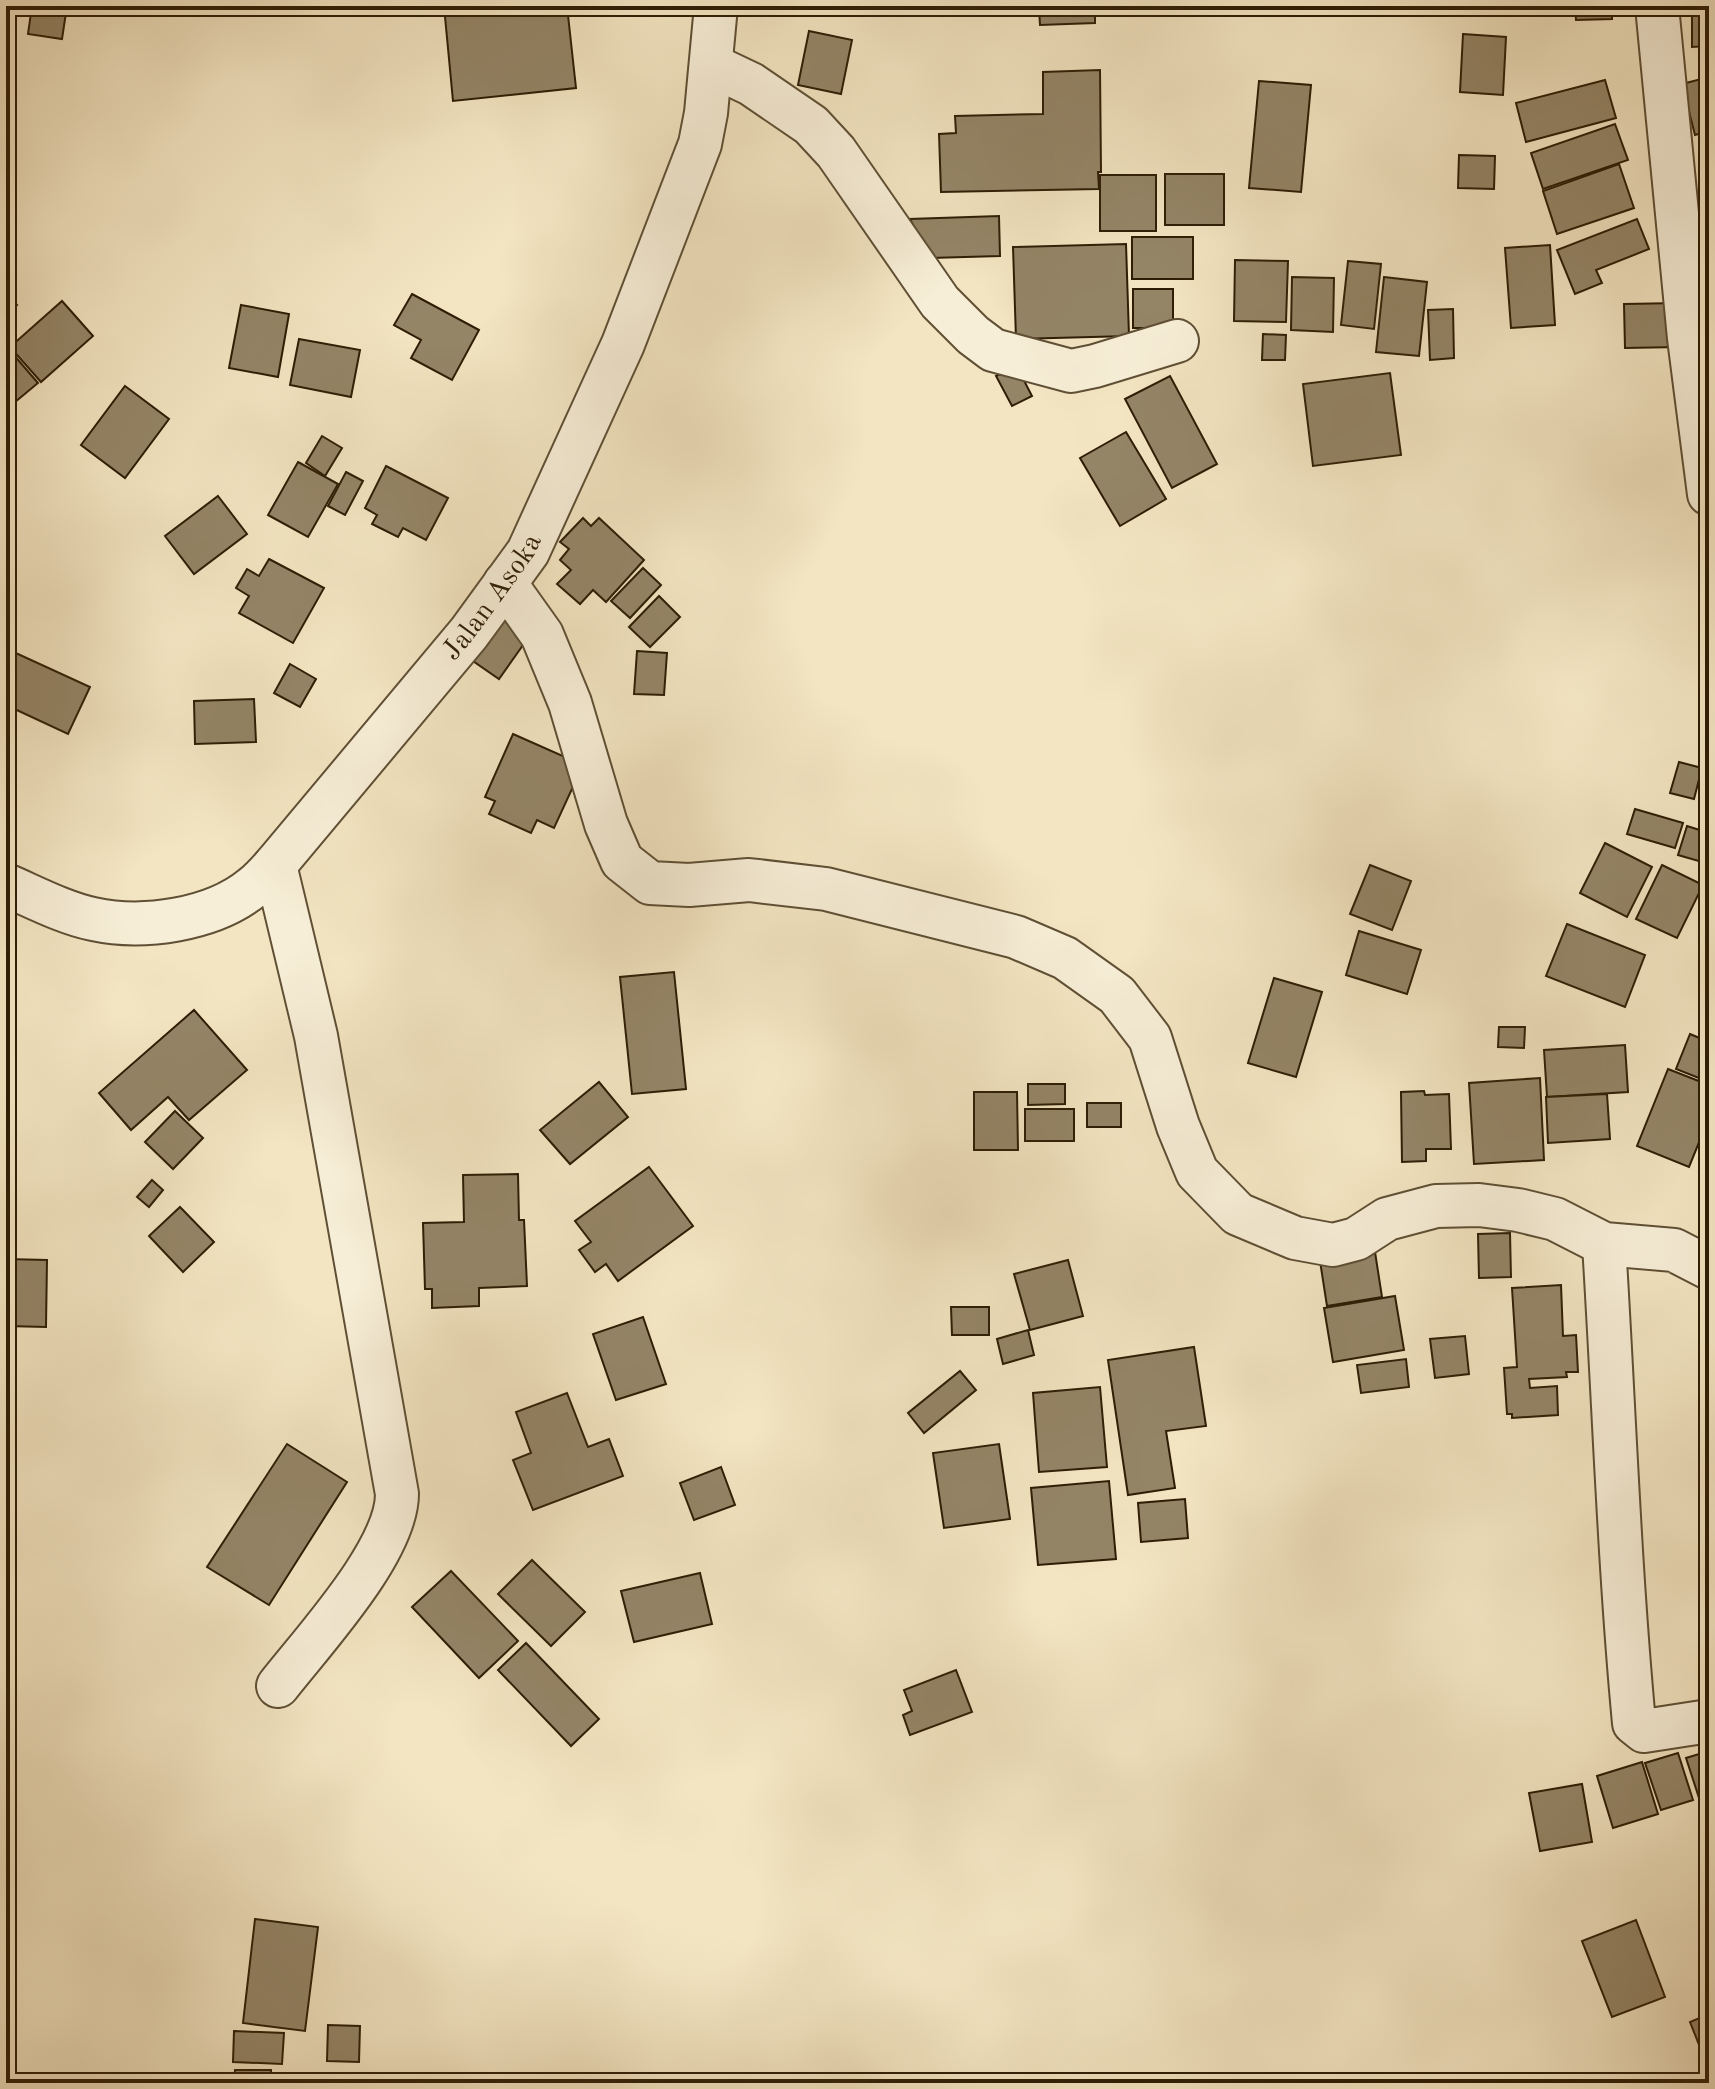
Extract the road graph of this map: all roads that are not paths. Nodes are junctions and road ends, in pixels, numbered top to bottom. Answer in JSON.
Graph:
{"nodes":[{"id":1,"x":716,"y":6,"type":"edge"},
{"id":2,"x":1657,"y":6,"type":"edge"},
{"id":3,"x":711,"y":65,"type":"junction"},
{"id":4,"x":1177,"y":341,"type":"dead end"},
{"id":5,"x":1709,"y":494,"type":"edge"},
{"id":6,"x":505,"y":583,"type":"junction"},
{"id":7,"x":275,"y":865,"type":"junction"},
{"id":8,"x":6,"y":885,"type":"edge"},
{"id":9,"x":1604,"y":1244,"type":"junction"},
{"id":10,"x":1709,"y":1268,"type":"edge"},
{"id":11,"x":278,"y":1686,"type":"dead end"},
{"id":12,"x":1709,"y":1721,"type":"edge"}],
"edges":[{"from":1,"to":3,"type":"street","name":"Jalan Asoka"},
{"from":2,"to":5,"type":"street"},
{"from":3,"to":4,"type":"street"},
{"from":3,"to":6,"type":"street","name":"Jalan Asoka"},
{"from":6,"to":7,"type":"street","name":"Jalan Asoka"},
{"from":6,"to":9,"type":"street"},
{"from":7,"to":8,"type":"street","name":"Jalan Asoka"},
{"from":7,"to":11,"type":"street"},
{"from":9,"to":10,"type":"street"},
{"from":9,"to":12,"type":"street"}]}
